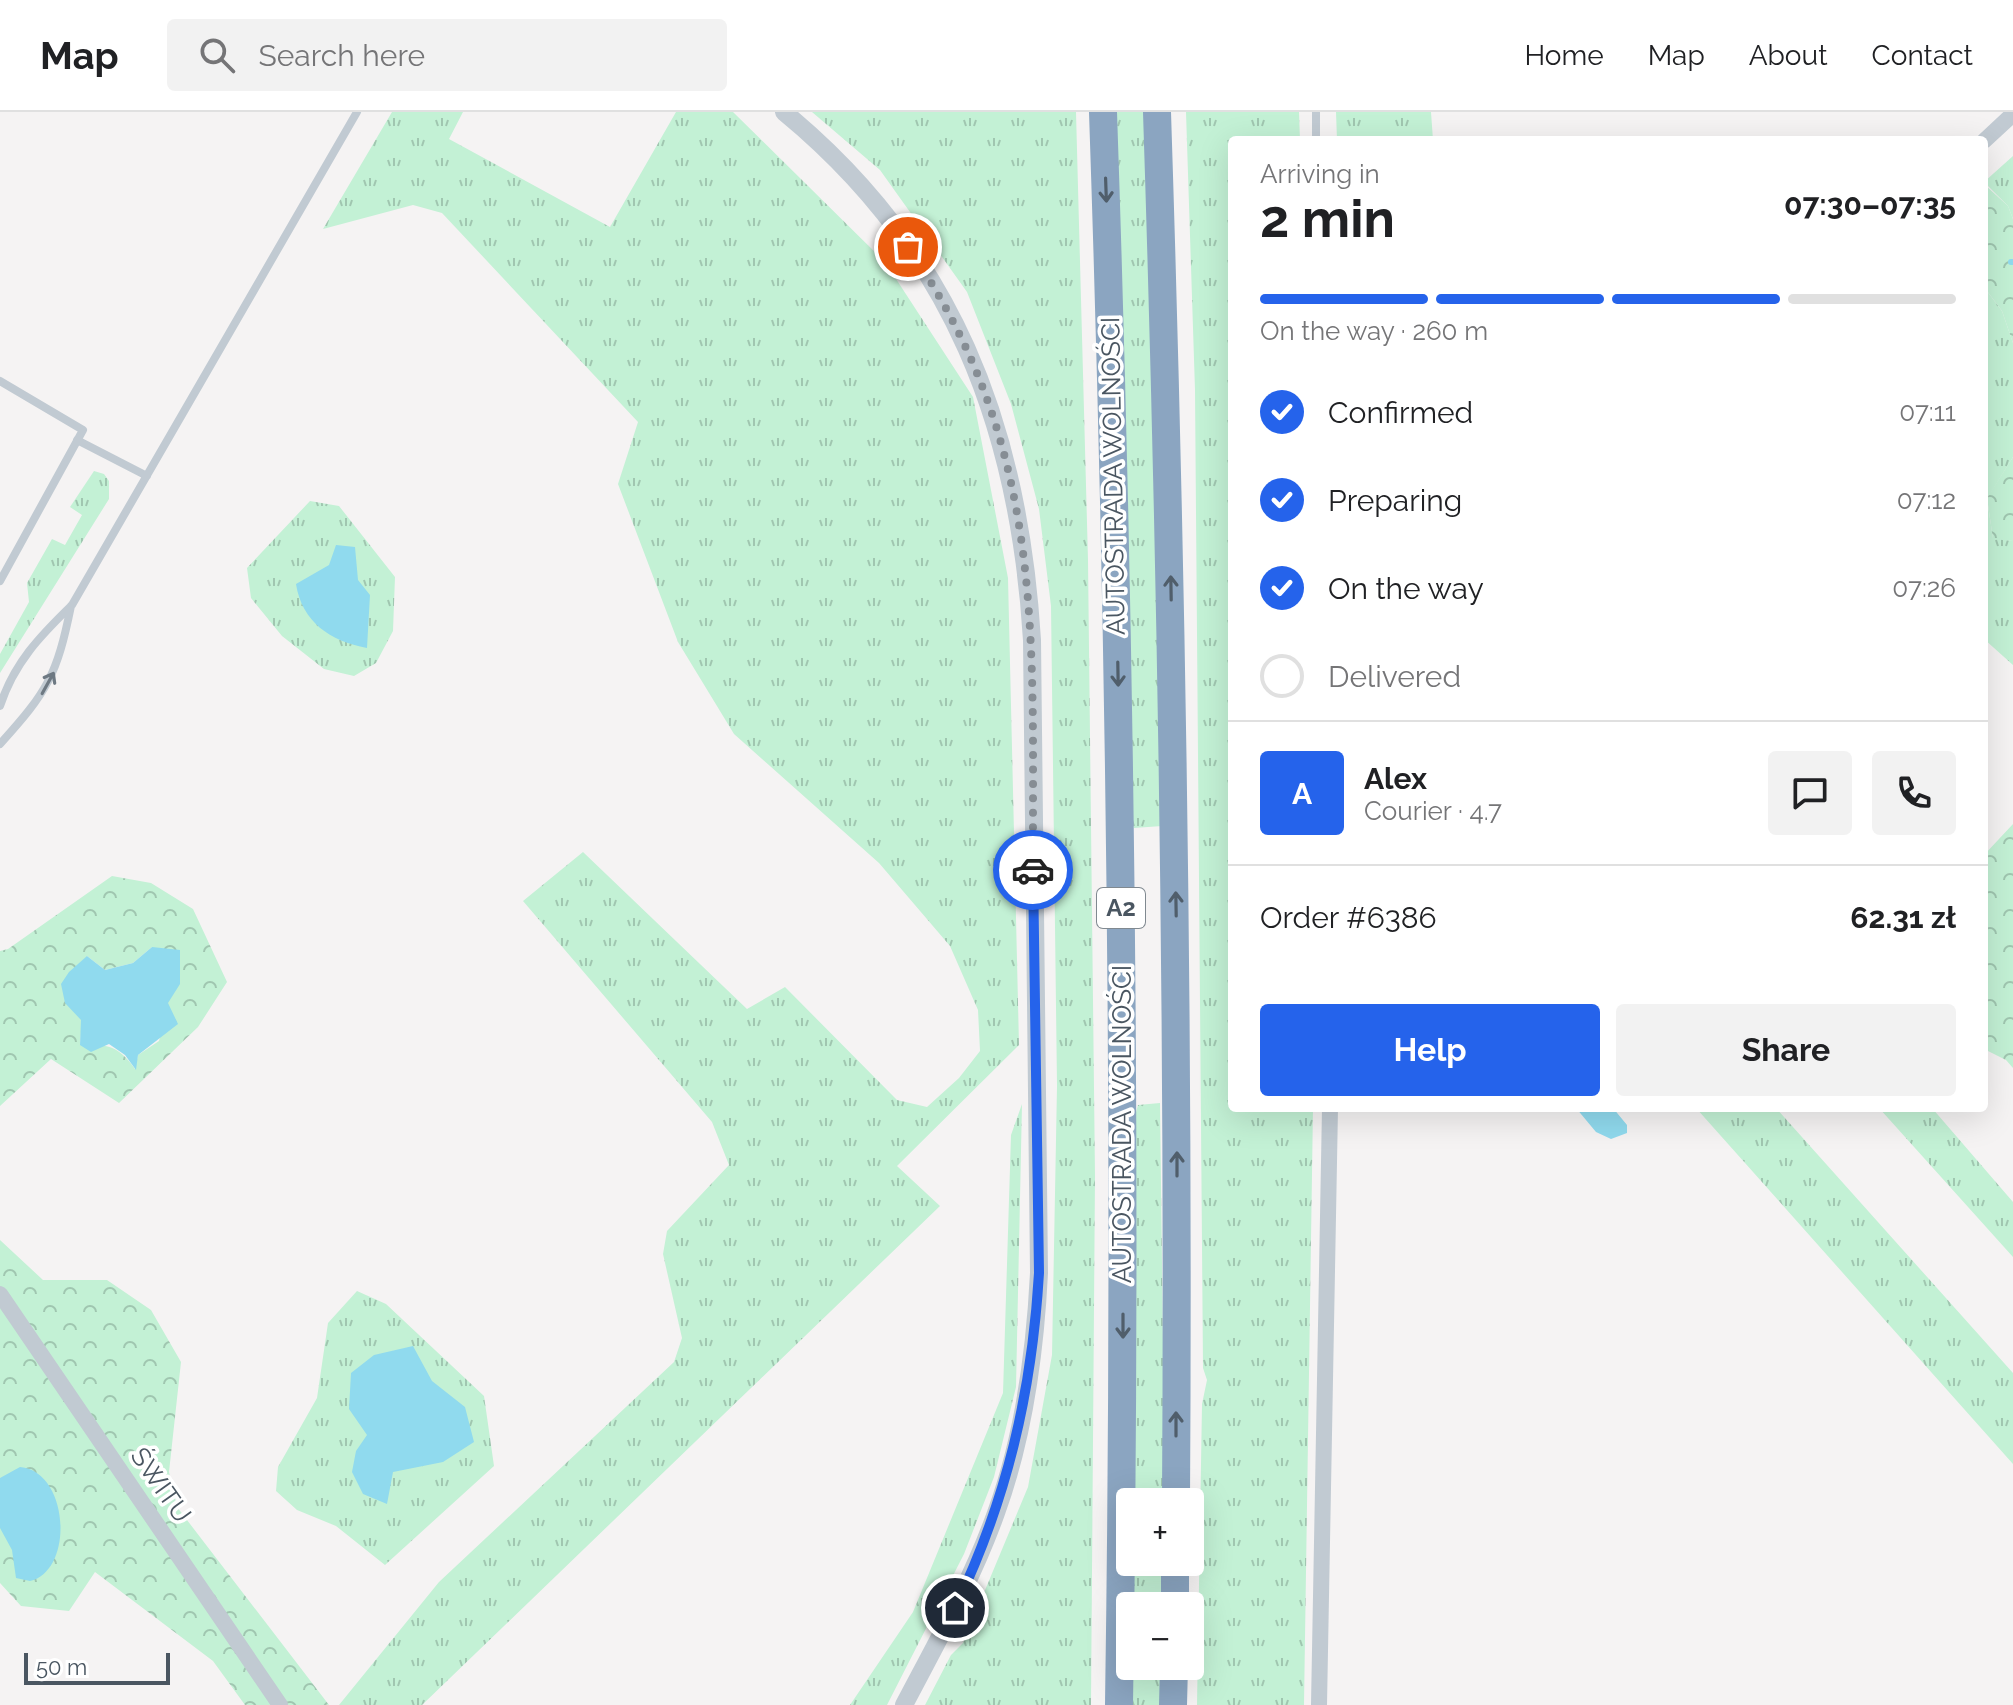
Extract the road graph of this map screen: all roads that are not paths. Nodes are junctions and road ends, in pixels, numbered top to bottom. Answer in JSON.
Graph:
{"nodes":[{"id":1,"x":357,"y":112,"type":"edge"},
{"id":2,"x":784,"y":112,"type":"edge"},
{"id":3,"x":1103,"y":112,"type":"edge"},
{"id":4,"x":1157,"y":112,"type":"edge"},
{"id":5,"x":1316,"y":112,"type":"edge"},
{"id":6,"x":2013,"y":114,"type":"edge"},
{"id":7,"x":1316,"y":136,"type":"edge"},
{"id":8,"x":1988,"y":137,"type":"edge"},
{"id":9,"x":0,"y":381,"type":"edge"},
{"id":10,"x":77,"y":440,"type":"junction"},
{"id":11,"x":147,"y":476,"type":"junction"},
{"id":12,"x":0,"y":581,"type":"edge"},
{"id":13,"x":72,"y":605,"type":"junction"},
{"id":14,"x":0,"y":706,"type":"edge"},
{"id":15,"x":0,"y":744,"type":"edge"},
{"id":16,"x":1330,"y":1112,"type":"edge"},
{"id":17,"x":0,"y":1294,"type":"edge"},
{"id":18,"x":1176,"y":1488,"type":"edge"},
{"id":19,"x":1174,"y":1680,"type":"edge"},
{"id":20,"x":280,"y":1705,"type":"edge"},
{"id":21,"x":904,"y":1705,"type":"edge"},
{"id":22,"x":1119,"y":1705,"type":"edge"},
{"id":23,"x":1173,"y":1705,"type":"edge"},
{"id":24,"x":1319,"y":1705,"type":"edge"}],
"edges":[{"from":1,"to":11,"type":"lane"},
{"from":2,"to":21,"type":"street"},
{"from":3,"to":22,"type":"highway","name":"AUTOSTRADA WOLNOŚCI","number":"A2","one_way":true},
{"from":18,"to":4,"type":"highway","name":"AUTOSTRADA WOLNOŚCI","number":"A2","one_way":true},
{"from":5,"to":7,"type":"lane"},
{"from":6,"to":8,"type":"street"},
{"from":9,"to":10,"type":"lane"},
{"from":10,"to":11,"type":"lane"},
{"from":10,"to":12,"type":"lane"},
{"from":11,"to":13,"type":"lane"},
{"from":13,"to":14,"type":"lane"},
{"from":15,"to":13,"type":"lane","one_way":true},
{"from":16,"to":24,"type":"street"},
{"from":17,"to":20,"type":"street","name":"ŚWITU"},
{"from":19,"to":23,"type":"highway"}]}
